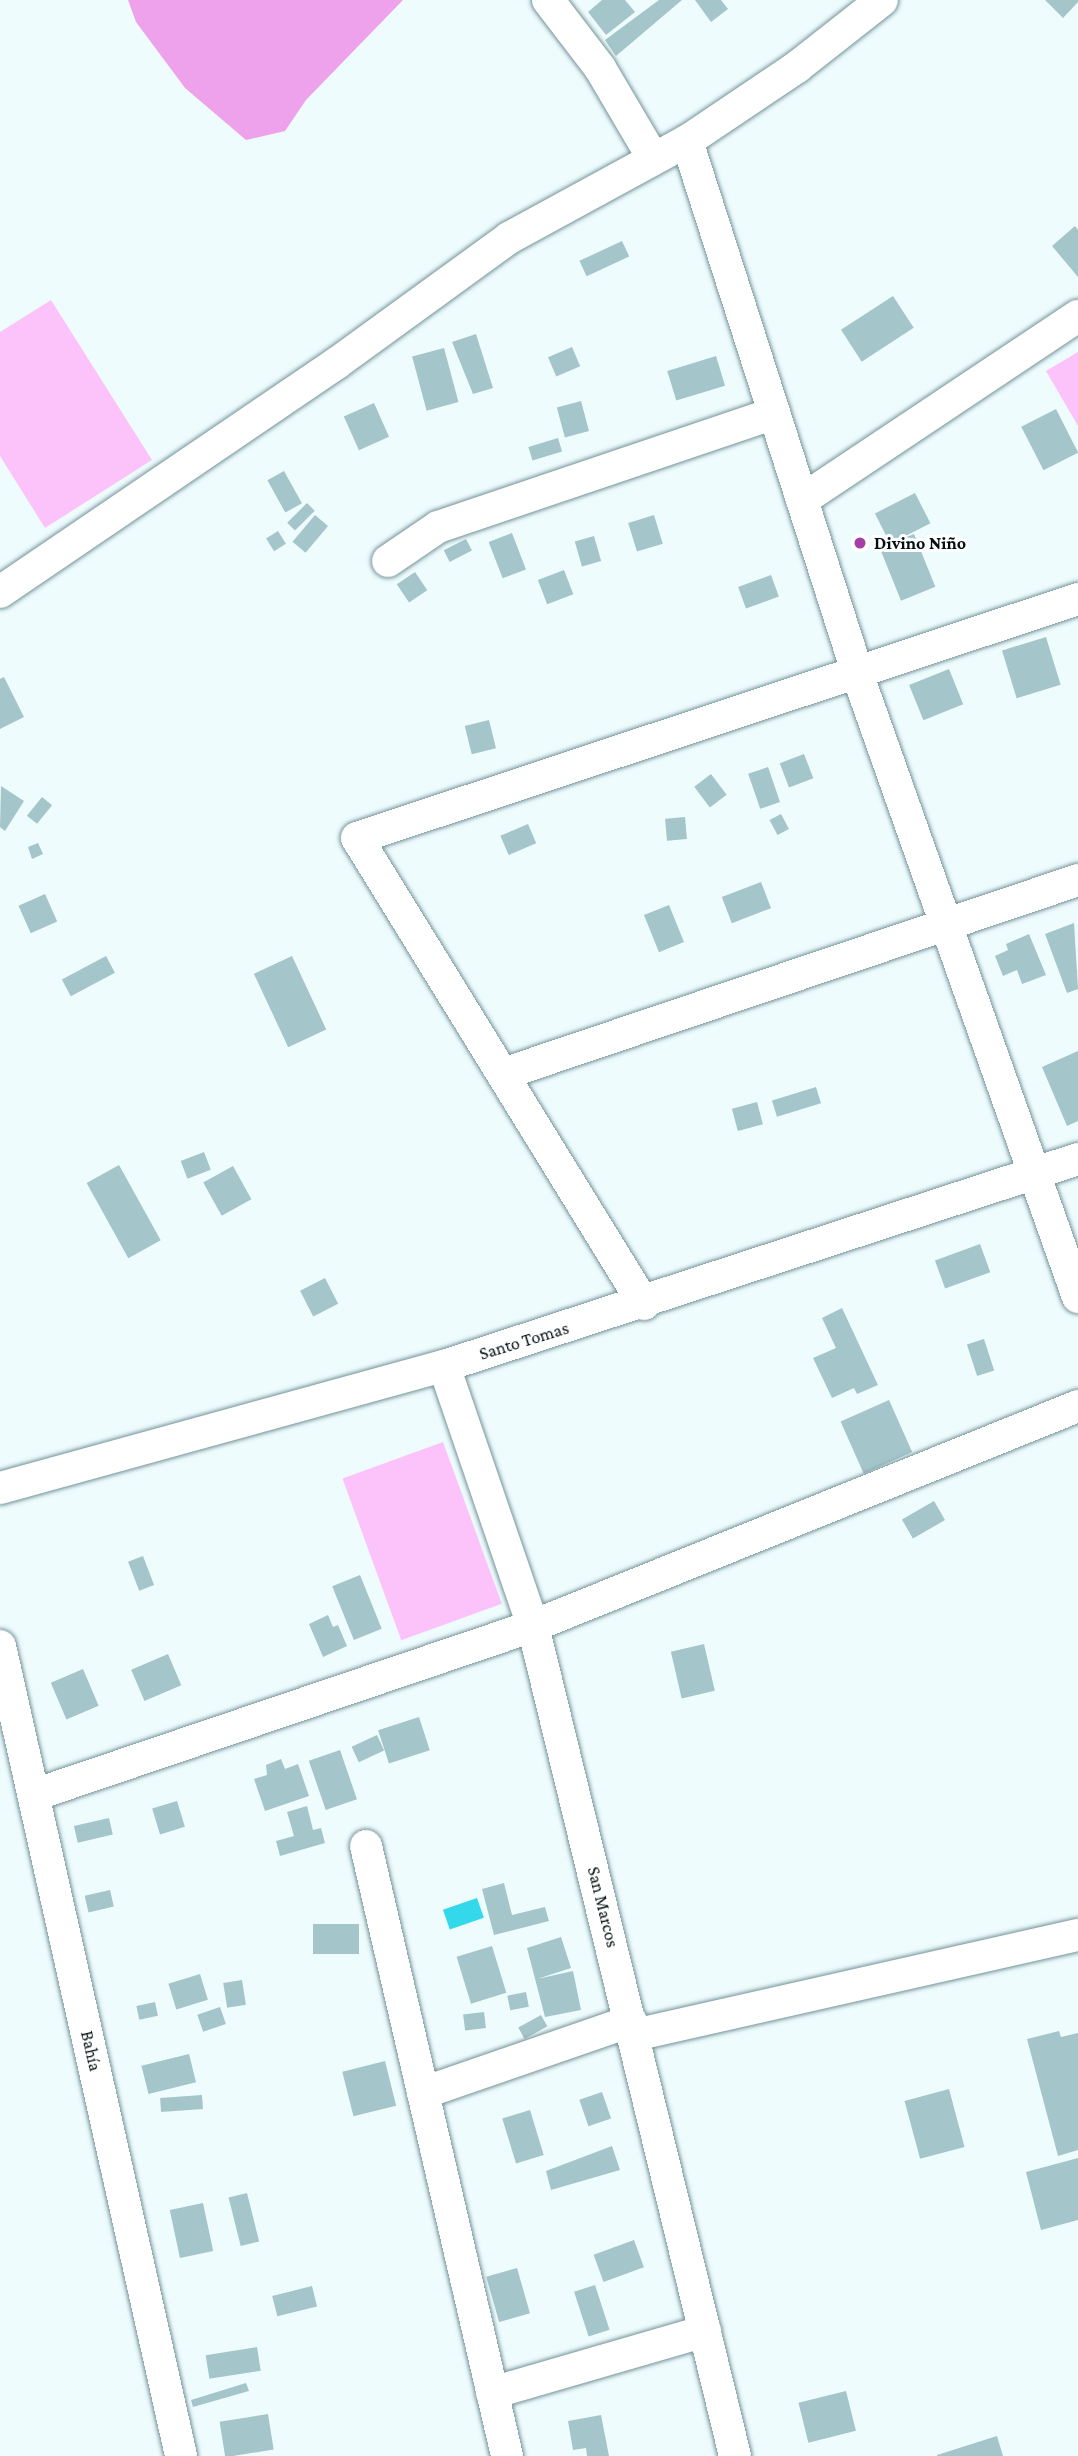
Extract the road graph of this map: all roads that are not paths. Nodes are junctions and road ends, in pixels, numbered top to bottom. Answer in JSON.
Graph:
{"nodes":[{"id":1,"x":548,"y":0,"type":"edge"},
{"id":2,"x":882,"y":0,"type":"edge"},
{"id":3,"x":687,"y":141,"type":"junction"},
{"id":4,"x":653,"y":158,"type":"junction"},
{"id":5,"x":1078,"y":316,"type":"edge"},
{"id":6,"x":774,"y":413,"type":"junction"},
{"id":7,"x":802,"y":500,"type":"junction"},
{"id":8,"x":388,"y":561,"type":"dead end"},
{"id":9,"x":0,"y":592,"type":"edge"},
{"id":10,"x":1078,"y":599,"type":"edge"},
{"id":11,"x":857,"y":672,"type":"junction"},
{"id":12,"x":1078,"y":880,"type":"edge"},
{"id":13,"x":945,"y":924,"type":"junction"},
{"id":14,"x":503,"y":1074,"type":"junction"},
{"id":15,"x":1078,"y":1159,"type":"edge"},
{"id":16,"x":1033,"y":1170,"type":"junction"},
{"id":17,"x":1078,"y":1297,"type":"edge"},
{"id":18,"x":644,"y":1304,"type":"junction"},
{"id":19,"x":444,"y":1366,"type":"junction"},
{"id":20,"x":1078,"y":1406,"type":"edge"},
{"id":21,"x":2,"y":1493,"type":"edge"},
{"id":22,"x":534,"y":1626,"type":"junction"},
{"id":23,"x":0,"y":1646,"type":"edge"},
{"id":24,"x":34,"y":1795,"type":"junction"},
{"id":25,"x":366,"y":1846,"type":"dead end"},
{"id":26,"x":1078,"y":1935,"type":"edge"},
{"id":27,"x":633,"y":2028,"type":"junction"},
{"id":28,"x":423,"y":2094,"type":"junction"},
{"id":29,"x":705,"y":2331,"type":"junction"},
{"id":30,"x":492,"y":2393,"type":"junction"},
{"id":31,"x":181,"y":2456,"type":"edge"},
{"id":32,"x":507,"y":2456,"type":"edge"},
{"id":33,"x":734,"y":2456,"type":"edge"}],
"edges":[{"from":1,"to":4,"type":"street"},
{"from":2,"to":3,"type":"street"},
{"from":3,"to":4,"type":"street"},
{"from":3,"to":6,"type":"street"},
{"from":4,"to":9,"type":"street"},
{"from":5,"to":7,"type":"street"},
{"from":6,"to":7,"type":"street"},
{"from":6,"to":8,"type":"street"},
{"from":7,"to":11,"type":"street"},
{"from":10,"to":11,"type":"street"},
{"from":11,"to":13,"type":"street"},
{"from":11,"to":14,"type":"street"},
{"from":12,"to":13,"type":"street"},
{"from":13,"to":14,"type":"street"},
{"from":13,"to":16,"type":"street"},
{"from":14,"to":18,"type":"street"},
{"from":15,"to":16,"type":"street","name":"Santo Tomas"},
{"from":16,"to":17,"type":"street"},
{"from":16,"to":18,"type":"street","name":"Santo Tomas"},
{"from":18,"to":19,"type":"street","name":"Santo Tomas"},
{"from":19,"to":21,"type":"street","name":"Santo Tomas"},
{"from":19,"to":22,"type":"street","name":"San Marcos"},
{"from":20,"to":22,"type":"street"},
{"from":22,"to":24,"type":"street"},
{"from":22,"to":27,"type":"street","name":"San Marcos"},
{"from":23,"to":24,"type":"street","name":"Bahía"},
{"from":24,"to":31,"type":"street","name":"Bahía"},
{"from":25,"to":28,"type":"street"},
{"from":26,"to":27,"type":"street"},
{"from":27,"to":28,"type":"street"},
{"from":27,"to":29,"type":"street","name":"San Marcos"},
{"from":28,"to":30,"type":"street"},
{"from":29,"to":30,"type":"street"},
{"from":29,"to":33,"type":"street","name":"San Marcos"},
{"from":30,"to":32,"type":"street"}]}
